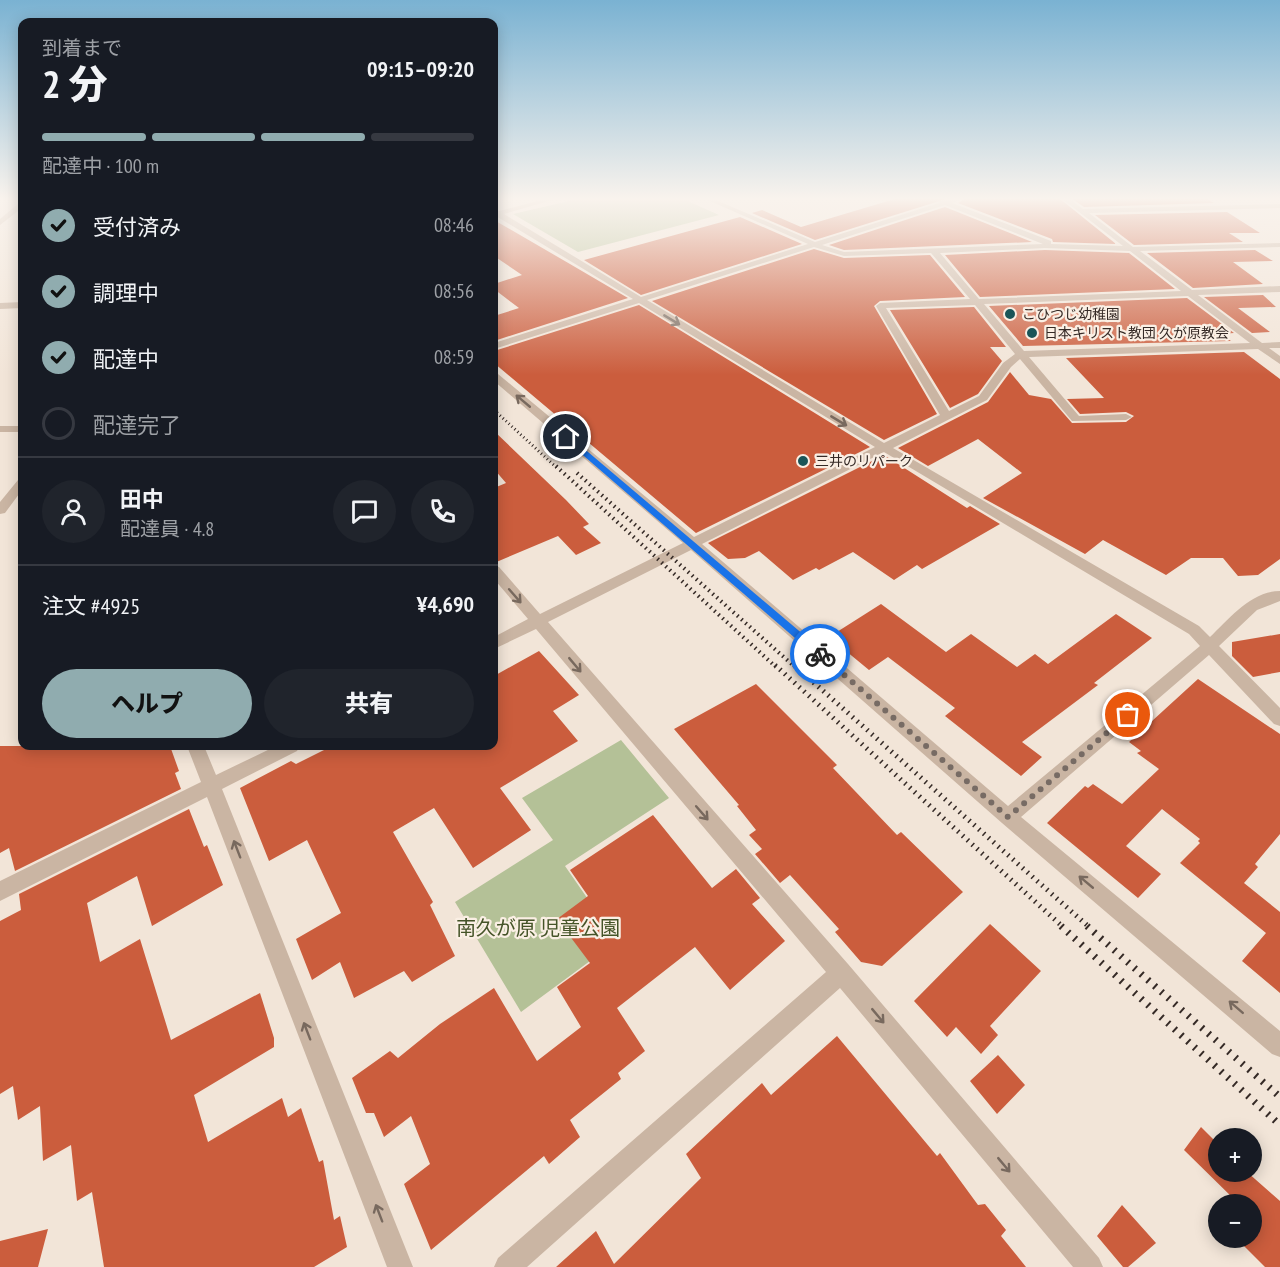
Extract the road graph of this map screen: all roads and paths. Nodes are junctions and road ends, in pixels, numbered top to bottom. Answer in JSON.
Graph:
{"nodes":[{"id":1,"x":567,"y":257,"type":"edge"},
{"id":2,"x":772,"y":257,"type":"edge"},
{"id":3,"x":939,"y":257,"type":"edge"},
{"id":4,"x":1144,"y":257,"type":"edge"},
{"id":5,"x":1280,"y":289,"type":"edge"},
{"id":6,"x":1190,"y":292,"type":"junction"},
{"id":7,"x":638,"y":300,"type":"junction"},
{"id":8,"x":976,"y":301,"type":"junction"},
{"id":9,"x":18,"y":305,"type":"edge"},
{"id":10,"x":0,"y":306,"type":"edge"},
{"id":11,"x":498,"y":345,"type":"edge"},
{"id":12,"x":1280,"y":345,"type":"edge"},
{"id":13,"x":1260,"y":346,"type":"junction"},
{"id":14,"x":1021,"y":354,"type":"junction"},
{"id":15,"x":1280,"y":361,"type":"edge"},
{"id":16,"x":498,"y":379,"type":"edge"},
{"id":17,"x":947,"y":417,"type":"junction"},
{"id":18,"x":1126,"y":417,"type":"dead end"},
{"id":19,"x":0,"y":429,"type":"edge"},
{"id":20,"x":18,"y":429,"type":"edge"},
{"id":21,"x":883,"y":447,"type":"junction"},
{"id":22,"x":18,"y":488,"type":"edge"},
{"id":23,"x":0,"y":510,"type":"edge"},
{"id":24,"x":692,"y":543,"type":"junction"},
{"id":25,"x":498,"y":575,"type":"edge"},
{"id":26,"x":1278,"y":598,"type":"edge"},
{"id":27,"x":537,"y":621,"type":"junction"},
{"id":28,"x":498,"y":641,"type":"edge"},
{"id":29,"x":1210,"y":646,"type":"junction"},
{"id":30,"x":1280,"y":718,"type":"edge"},
{"id":31,"x":198,"y":750,"type":"edge"},
{"id":32,"x":283,"y":750,"type":"edge"},
{"id":33,"x":212,"y":786,"type":"junction"},
{"id":34,"x":1008,"y":817,"type":"junction"},
{"id":35,"x":0,"y":891,"type":"edge"},
{"id":36,"x":840,"y":972,"type":"junction"},
{"id":37,"x":1280,"y":1046,"type":"edge"},
{"id":38,"x":400,"y":1267,"type":"edge"},
{"id":39,"x":507,"y":1267,"type":"edge"},
{"id":40,"x":1090,"y":1267,"type":"edge"}],
"edges":[{"from":1,"to":7,"type":"street"},
{"from":2,"to":7,"type":"street"},
{"from":3,"to":8,"type":"street"},
{"from":4,"to":6,"type":"street"},
{"from":5,"to":6,"type":"street"},
{"from":6,"to":8,"type":"street"},
{"from":6,"to":13,"type":"street"},
{"from":7,"to":11,"type":"street"},
{"from":7,"to":21,"type":"street","one_way":true},
{"from":8,"to":14,"type":"street"},
{"from":8,"to":17,"type":"street"},
{"from":9,"to":10,"type":"street"},
{"from":12,"to":13,"type":"street"},
{"from":13,"to":14,"type":"street"},
{"from":13,"to":15,"type":"street"},
{"from":14,"to":17,"type":"street"},
{"from":14,"to":18,"type":"street"},
{"from":24,"to":16,"type":"street","one_way":true},
{"from":17,"to":21,"type":"street"},
{"from":19,"to":20,"type":"street"},
{"from":21,"to":24,"type":"street"},
{"from":21,"to":29,"type":"street"},
{"from":22,"to":23,"type":"street"},
{"from":24,"to":27,"type":"street"},
{"from":24,"to":34,"type":"street"},
{"from":25,"to":27,"type":"street","one_way":true},
{"from":26,"to":29,"type":"street"},
{"from":27,"to":28,"type":"street"},
{"from":27,"to":36,"type":"street","one_way":true},
{"from":29,"to":30,"type":"street"},
{"from":29,"to":34,"type":"street"},
{"from":31,"to":33,"type":"street"},
{"from":32,"to":33,"type":"street"},
{"from":33,"to":35,"type":"street"},
{"from":38,"to":33,"type":"street","one_way":true},
{"from":37,"to":34,"type":"street","one_way":true},
{"from":36,"to":39,"type":"street"},
{"from":36,"to":40,"type":"street","one_way":true}]}
